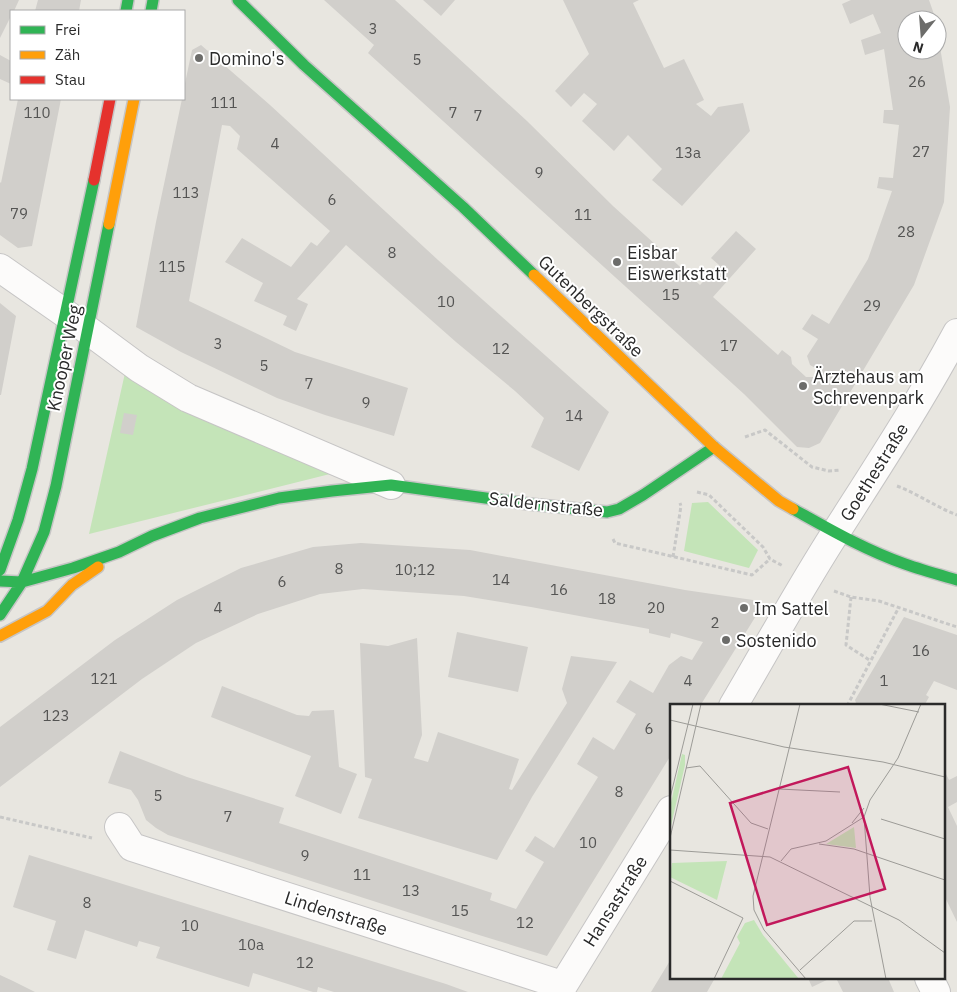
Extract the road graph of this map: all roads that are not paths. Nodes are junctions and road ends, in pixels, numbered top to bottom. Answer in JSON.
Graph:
{"nodes":[{"id":1,"x":238,"y":0,"type":"edge"},
{"id":2,"x":110,"y":100,"type":"edge"},
{"id":3,"x":134,"y":100,"type":"edge"},
{"id":4,"x":0,"y":268,"type":"edge"},
{"id":5,"x":66,"y":314,"type":"junction"},
{"id":6,"x":88,"y":330,"type":"junction"},
{"id":7,"x":957,"y":333,"type":"edge"},
{"id":8,"x":714,"y":447,"type":"junction"},
{"id":9,"x":391,"y":484,"type":"junction"},
{"id":10,"x":835,"y":532,"type":"junction"},
{"id":11,"x":118,"y":552,"type":"junction"},
{"id":12,"x":0,"y":570,"type":"edge"},
{"id":13,"x":957,"y":580,"type":"edge"},
{"id":14,"x":0,"y":581,"type":"edge"},
{"id":15,"x":22,"y":582,"type":"junction"},
{"id":16,"x":0,"y":615,"type":"edge"},
{"id":17,"x":0,"y":636,"type":"edge"},
{"id":18,"x":735,"y":704,"type":"edge"},
{"id":19,"x":670,"y":812,"type":"edge"},
{"id":20,"x":126,"y":837,"type":"road end"},
{"id":21,"x":931,"y":980,"type":"edge"},
{"id":22,"x":560,"y":989,"type":"edge"},
{"id":23,"x":936,"y":992,"type":"edge"}],
"edges":[{"from":1,"to":8,"type":"main road","name":"Gutenbergstraße"},
{"from":2,"to":5,"type":"main road","name":"Knooper Weg"},
{"from":3,"to":6,"type":"main road","name":"Knooper Weg"},
{"from":4,"to":5,"type":"street","name":"Saldernstraße"},
{"from":5,"to":6,"type":"street","name":"Saldernstraße"},
{"from":5,"to":12,"type":"main road","name":"Knooper Weg"},
{"from":6,"to":9,"type":"street","name":"Saldernstraße"},
{"from":6,"to":15,"type":"main road","name":"Knooper Weg"},
{"from":7,"to":10,"type":"street","name":"Goethestraße"},
{"from":8,"to":9,"type":"main road","name":"Saldernstraße"},
{"from":8,"to":10,"type":"main road","name":"Gutenbergstraße"},
{"from":9,"to":11,"type":"main road","name":"Saldernstraße"},
{"from":10,"to":13,"type":"main road","name":"Gutenbergstraße"},
{"from":10,"to":18,"type":"street"},
{"from":11,"to":15,"type":"main road","name":"Saldernstraße"},
{"from":11,"to":17,"type":"main road","name":"Saldernstraße"},
{"from":14,"to":15,"type":"main road","name":"Saldernstraße"},
{"from":15,"to":16,"type":"main road","name":"Knooper Weg"},
{"from":19,"to":22,"type":"street","name":"Hansastraße"},
{"from":20,"to":22,"type":"street","name":"Lindenstraße"},
{"from":21,"to":23,"type":"street"}]}
